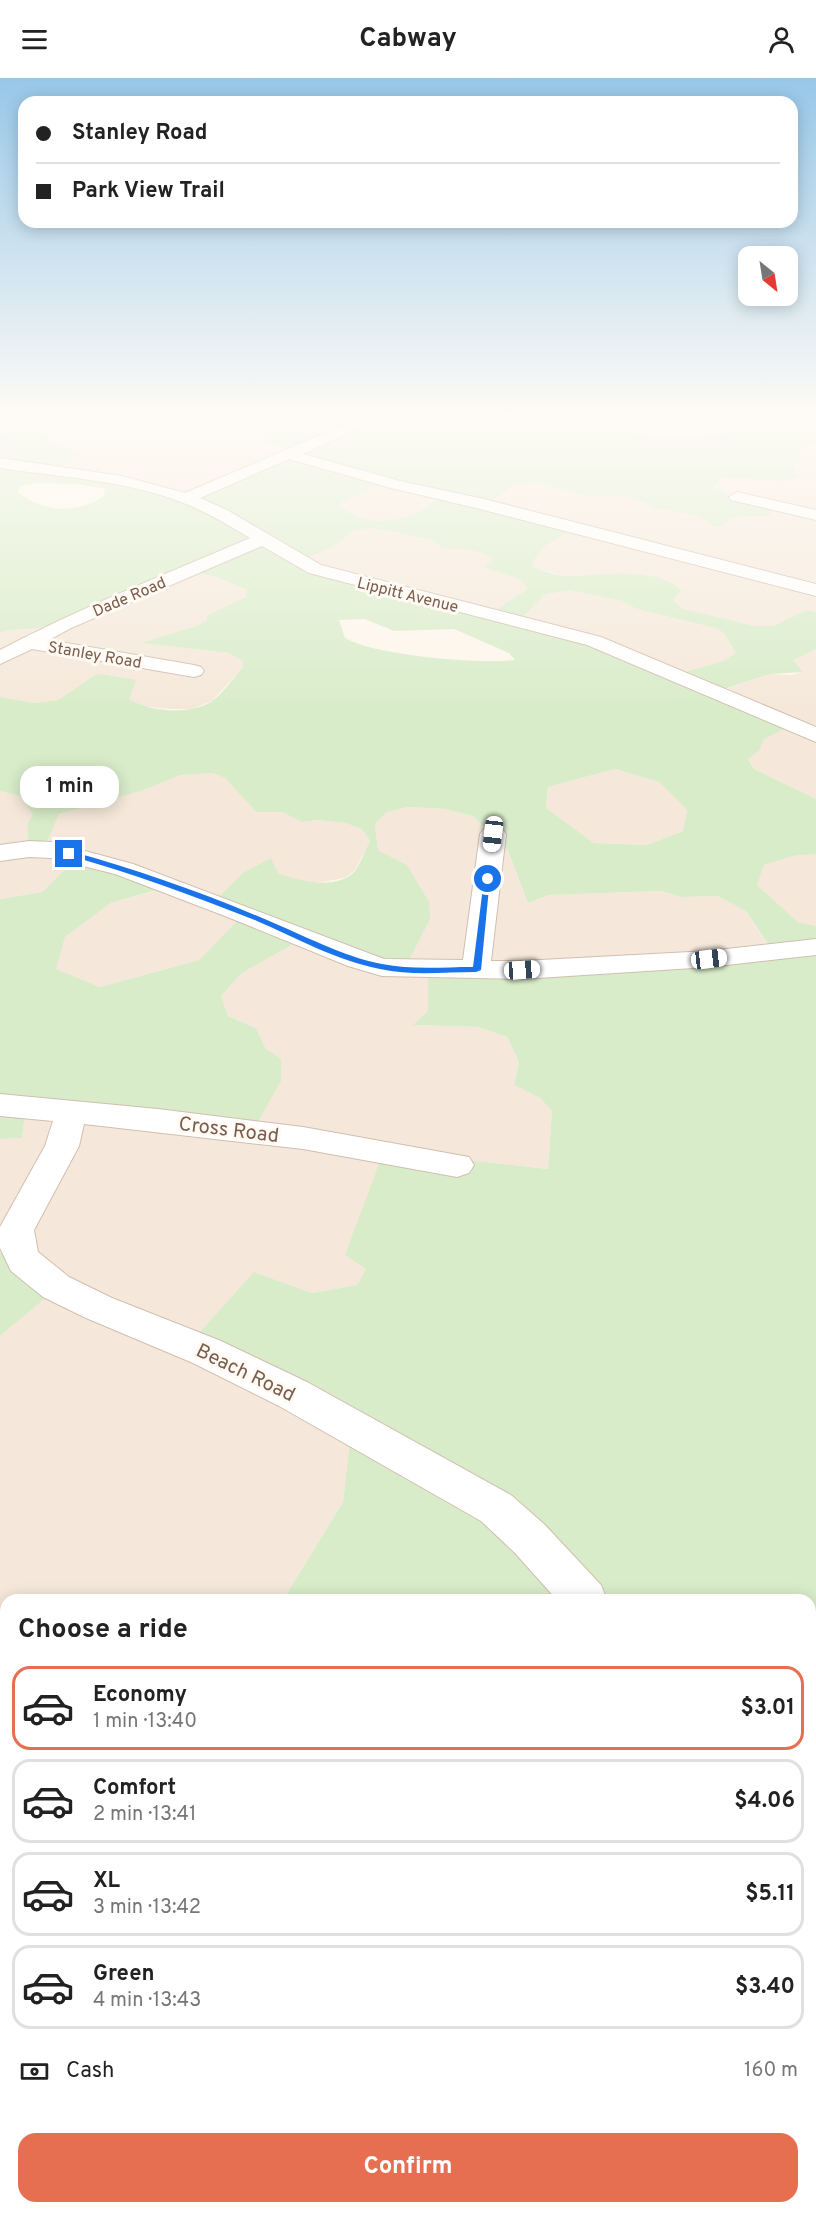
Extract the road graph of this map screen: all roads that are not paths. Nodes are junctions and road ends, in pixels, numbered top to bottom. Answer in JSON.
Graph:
{"nodes":[{"id":1,"x":218,"y":513,"type":"edge"},
{"id":2,"x":515,"y":513,"type":"edge"},
{"id":3,"x":263,"y":539,"type":"junction"},
{"id":4,"x":816,"y":590,"type":"edge"},
{"id":5,"x":28,"y":642,"type":"junction"},
{"id":6,"x":0,"y":658,"type":"edge"},
{"id":7,"x":194,"y":671,"type":"dead end"},
{"id":8,"x":816,"y":735,"type":"edge"},
{"id":9,"x":493,"y":834,"type":"dead end"},
{"id":10,"x":0,"y":853,"type":"edge"},
{"id":11,"x":816,"y":947,"type":"edge"},
{"id":12,"x":476,"y":970,"type":"junction"},
{"id":13,"x":0,"y":1105,"type":"edge"},
{"id":14,"x":71,"y":1113,"type":"junction"},
{"id":15,"x":457,"y":1165,"type":"dead end"},
{"id":16,"x":580,"y":1594,"type":"edge"}],
"edges":[{"from":1,"to":3,"type":"street","name":"Lippitt Avenue"},
{"from":2,"to":4,"type":"street"},
{"from":3,"to":5,"type":"street","name":"Dade Road"},
{"from":3,"to":8,"type":"street","name":"Lippitt Avenue"},
{"from":5,"to":6,"type":"street","name":"Stanley Road"},
{"from":5,"to":7,"type":"street","name":"Stanley Road"},
{"from":9,"to":12,"type":"street"},
{"from":10,"to":12,"type":"street"},
{"from":11,"to":12,"type":"street"},
{"from":13,"to":14,"type":"street","name":"Cross Road"},
{"from":14,"to":15,"type":"street","name":"Cross Road"},
{"from":14,"to":16,"type":"street","name":"Beach Road"}]}
